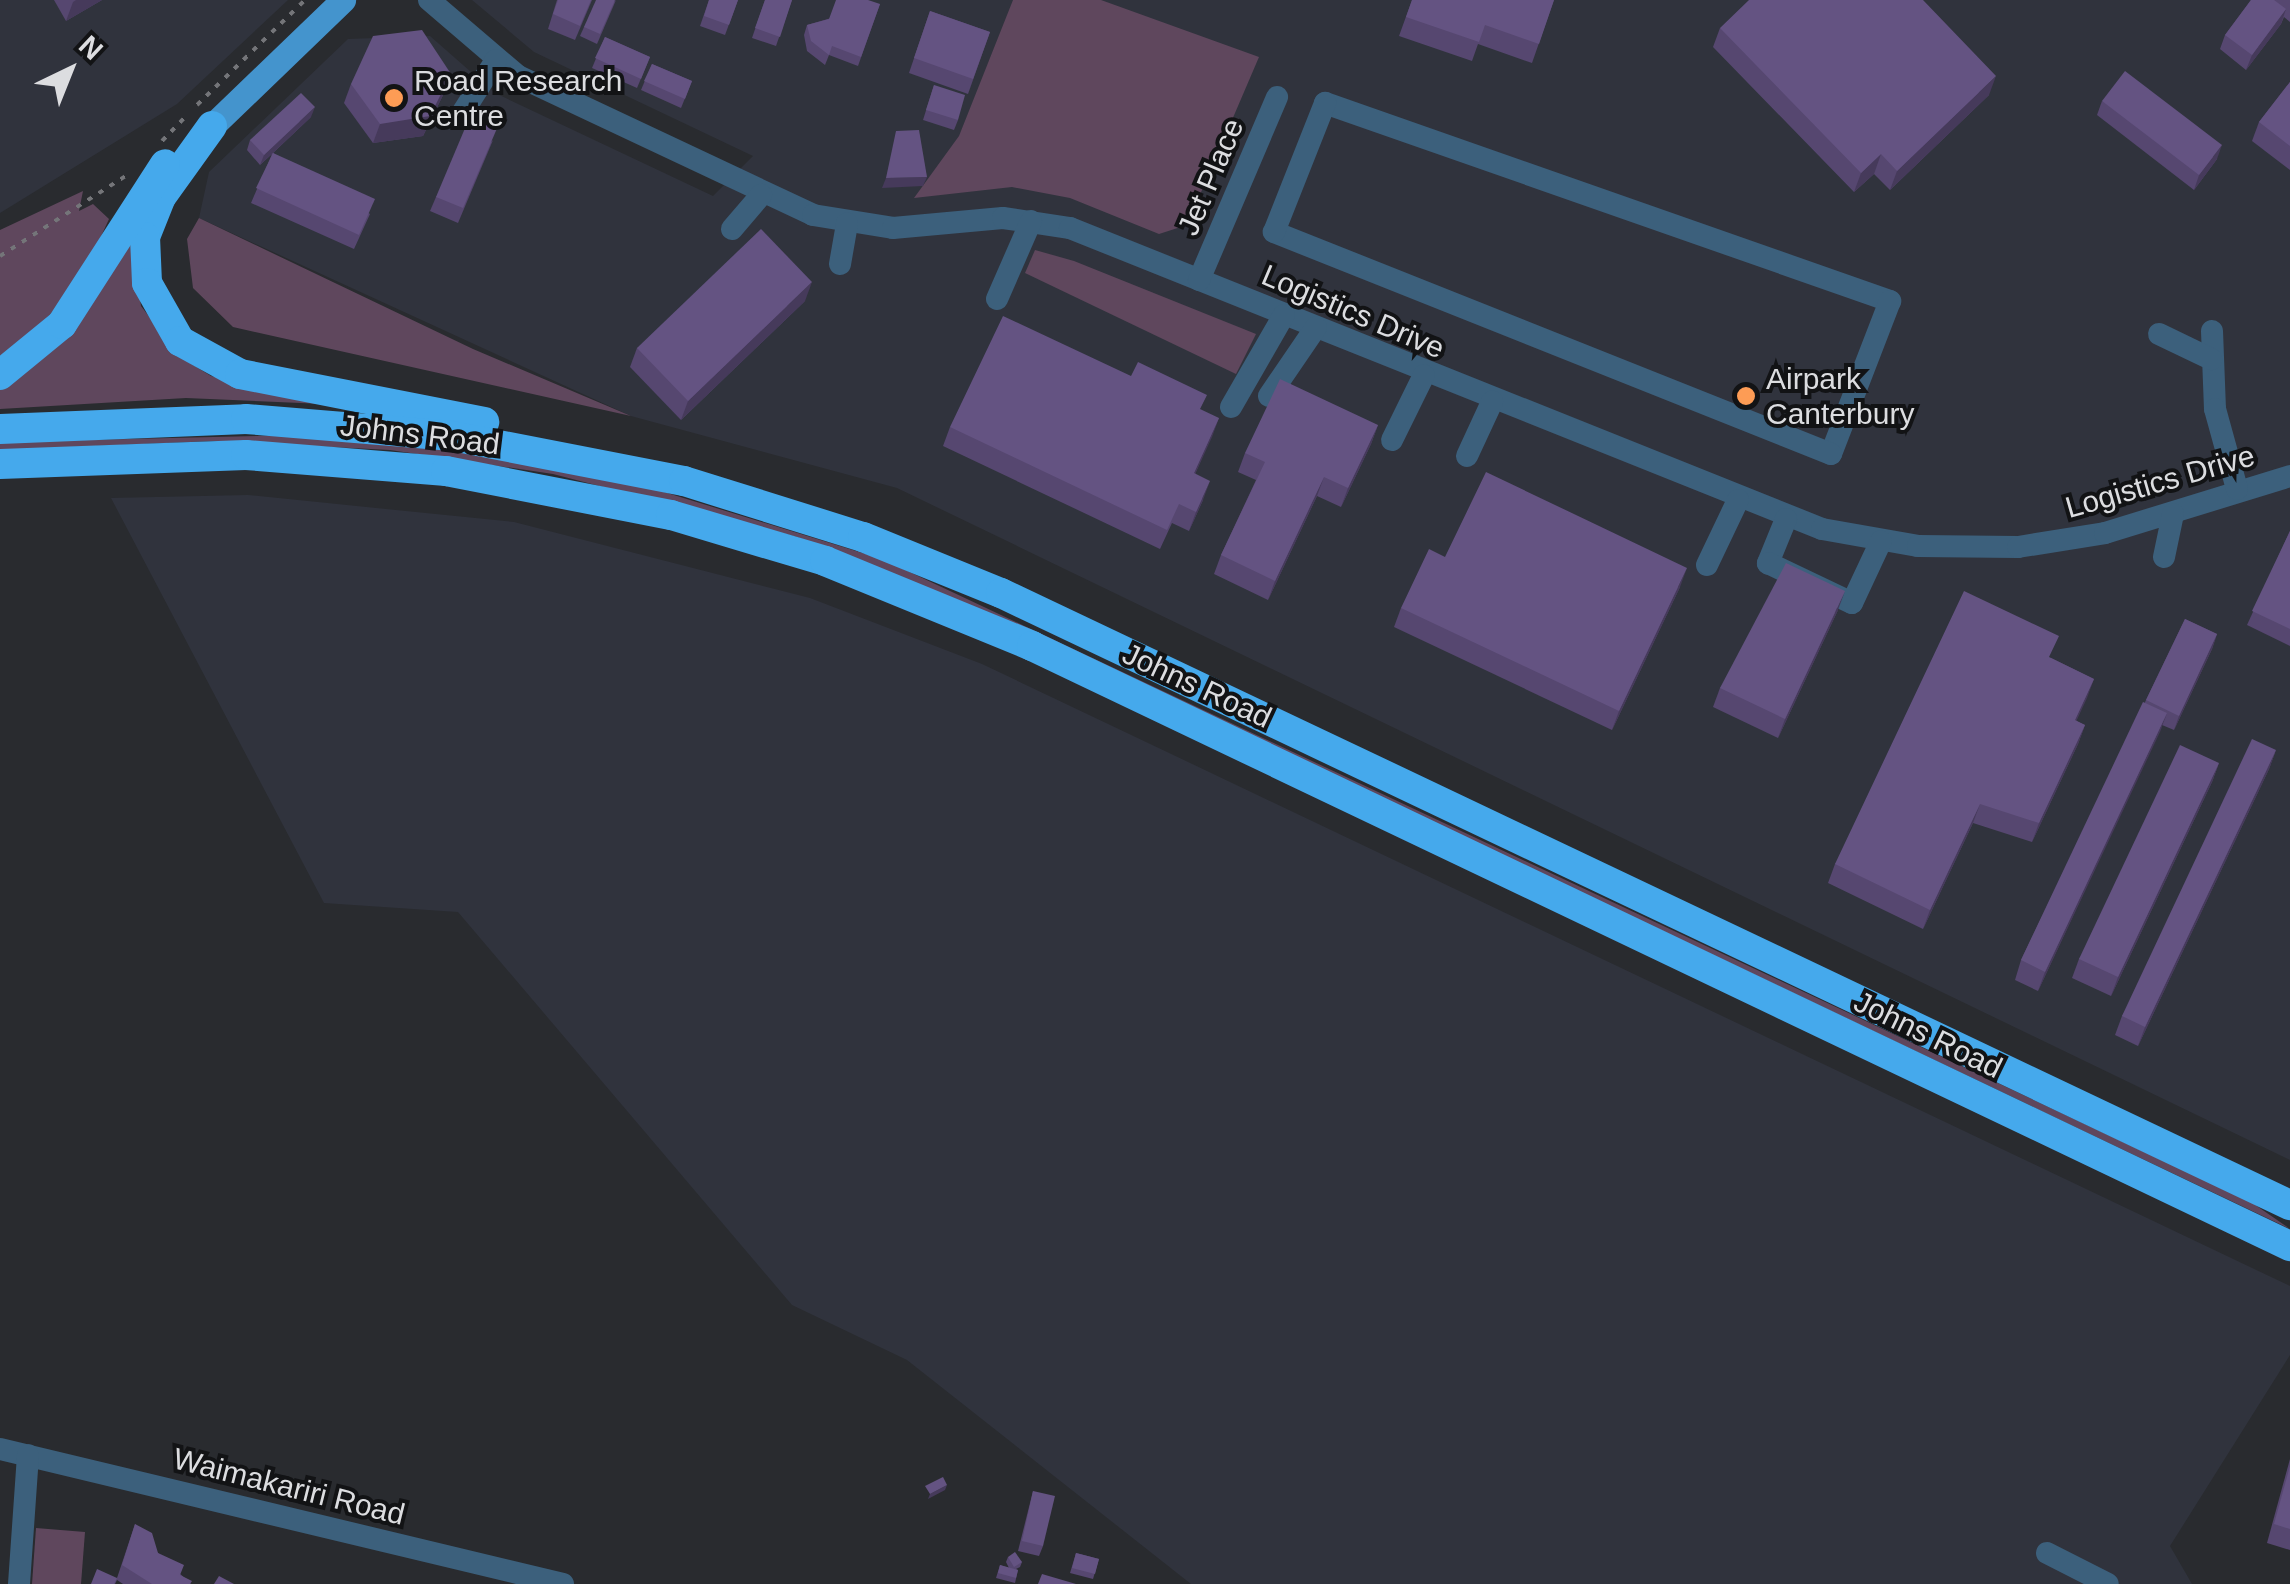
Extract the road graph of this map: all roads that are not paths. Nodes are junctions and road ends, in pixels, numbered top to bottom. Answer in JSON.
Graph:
{"nodes":[{"id":1,"x":343,"y":0,"type":"edge"},
{"id":2,"x":428,"y":0,"type":"edge"},
{"id":3,"x":496,"y":60,"type":"junction"},
{"id":4,"x":1277,"y":97,"type":"dead end"},
{"id":5,"x":462,"y":115,"type":"dead end"},
{"id":6,"x":212,"y":126,"type":"junction"},
{"id":7,"x":761,"y":195,"type":"junction"},
{"id":8,"x":1031,"y":221,"type":"junction"},
{"id":9,"x":847,"y":224,"type":"junction"},
{"id":10,"x":732,"y":230,"type":"dead end"},
{"id":11,"x":1274,"y":232,"type":"joint"},
{"id":12,"x":840,"y":264,"type":"dead end"},
{"id":13,"x":1199,"y":280,"type":"junction"},
{"id":14,"x":996,"y":299,"type":"dead end"},
{"id":15,"x":1284,"y":315,"type":"junction"},
{"id":16,"x":1316,"y":327,"type":"junction"},
{"id":17,"x":2212,"y":331,"type":"dead end"},
{"id":18,"x":2159,"y":334,"type":"dead end"},
{"id":19,"x":2211,"y":359,"type":"junction"},
{"id":20,"x":0,"y":375,"type":"edge"},
{"id":21,"x":1424,"y":375,"type":"junction"},
{"id":22,"x":1270,"y":396,"type":"edge"},
{"id":23,"x":1492,"y":402,"type":"junction"},
{"id":24,"x":1231,"y":407,"type":"dead end"},
{"id":25,"x":0,"y":429,"type":"edge"},
{"id":26,"x":1392,"y":440,"type":"dead end"},
{"id":27,"x":1467,"y":456,"type":"dead end"},
{"id":28,"x":0,"y":464,"type":"edge"},
{"id":29,"x":2290,"y":476,"type":"edge"},
{"id":30,"x":2237,"y":488,"type":"junction"},
{"id":31,"x":1738,"y":500,"type":"junction"},
{"id":32,"x":2173,"y":514,"type":"junction"},
{"id":33,"x":1786,"y":519,"type":"junction"},
{"id":34,"x":1881,"y":541,"type":"junction"},
{"id":35,"x":2164,"y":556,"type":"dead end"},
{"id":36,"x":1707,"y":565,"type":"dead end"},
{"id":37,"x":1001,"y":593,"type":"junction"},
{"id":38,"x":2290,"y":1205,"type":"edge"},
{"id":39,"x":2290,"y":1246,"type":"edge"},
{"id":40,"x":0,"y":1449,"type":"edge"},
{"id":41,"x":28,"y":1456,"type":"junction"},
{"id":42,"x":2046,"y":1553,"type":"dead end"},
{"id":43,"x":19,"y":1584,"type":"edge"},
{"id":44,"x":563,"y":1584,"type":"edge"},
{"id":45,"x":2108,"y":1584,"type":"edge"}],
"edges":[{"from":1,"to":6,"type":"main road"},
{"from":2,"to":3,"type":"street","name":"Logistics Drive"},
{"from":3,"to":5,"type":"street"},
{"from":3,"to":7,"type":"street","name":"Logistics Drive"},
{"from":4,"to":13,"type":"street","name":"Jet Place"},
{"from":6,"to":20,"type":"highway"},
{"from":6,"to":37,"type":"highway"},
{"from":7,"to":9,"type":"street","name":"Logistics Drive"},
{"from":7,"to":10,"type":"street"},
{"from":8,"to":9,"type":"street","name":"Logistics Drive"},
{"from":8,"to":13,"type":"street","name":"Logistics Drive"},
{"from":8,"to":14,"type":"street"},
{"from":9,"to":12,"type":"street"},
{"from":11,"to":11,"type":"street"},
{"from":13,"to":15,"type":"street","name":"Logistics Drive"},
{"from":15,"to":16,"type":"street","name":"Logistics Drive"},
{"from":15,"to":24,"type":"street"},
{"from":16,"to":21,"type":"street","name":"Logistics Drive"},
{"from":16,"to":22,"type":"street"},
{"from":17,"to":19,"type":"street"},
{"from":18,"to":19,"type":"street"},
{"from":19,"to":30,"type":"street"},
{"from":21,"to":23,"type":"street","name":"Logistics Drive"},
{"from":21,"to":26,"type":"street"},
{"from":23,"to":27,"type":"street"},
{"from":23,"to":31,"type":"street","name":"Logistics Drive"},
{"from":25,"to":37,"type":"highway","name":"Johns Road"},
{"from":28,"to":39,"type":"highway","name":"Johns Road"},
{"from":29,"to":30,"type":"street","name":"Logistics Drive"},
{"from":30,"to":32,"type":"street","name":"Logistics Drive"},
{"from":31,"to":33,"type":"street","name":"Logistics Drive"},
{"from":31,"to":36,"type":"street"},
{"from":32,"to":34,"type":"street","name":"Logistics Drive"},
{"from":32,"to":35,"type":"street"},
{"from":33,"to":34,"type":"street","name":"Logistics Drive"},
{"from":33,"to":34,"type":"street"},
{"from":37,"to":38,"type":"highway","name":"Johns Road"},
{"from":40,"to":41,"type":"street","name":"Waimakariri Road"},
{"from":41,"to":43,"type":"street"},
{"from":41,"to":44,"type":"street","name":"Waimakariri Road"},
{"from":42,"to":45,"type":"street"}]}
